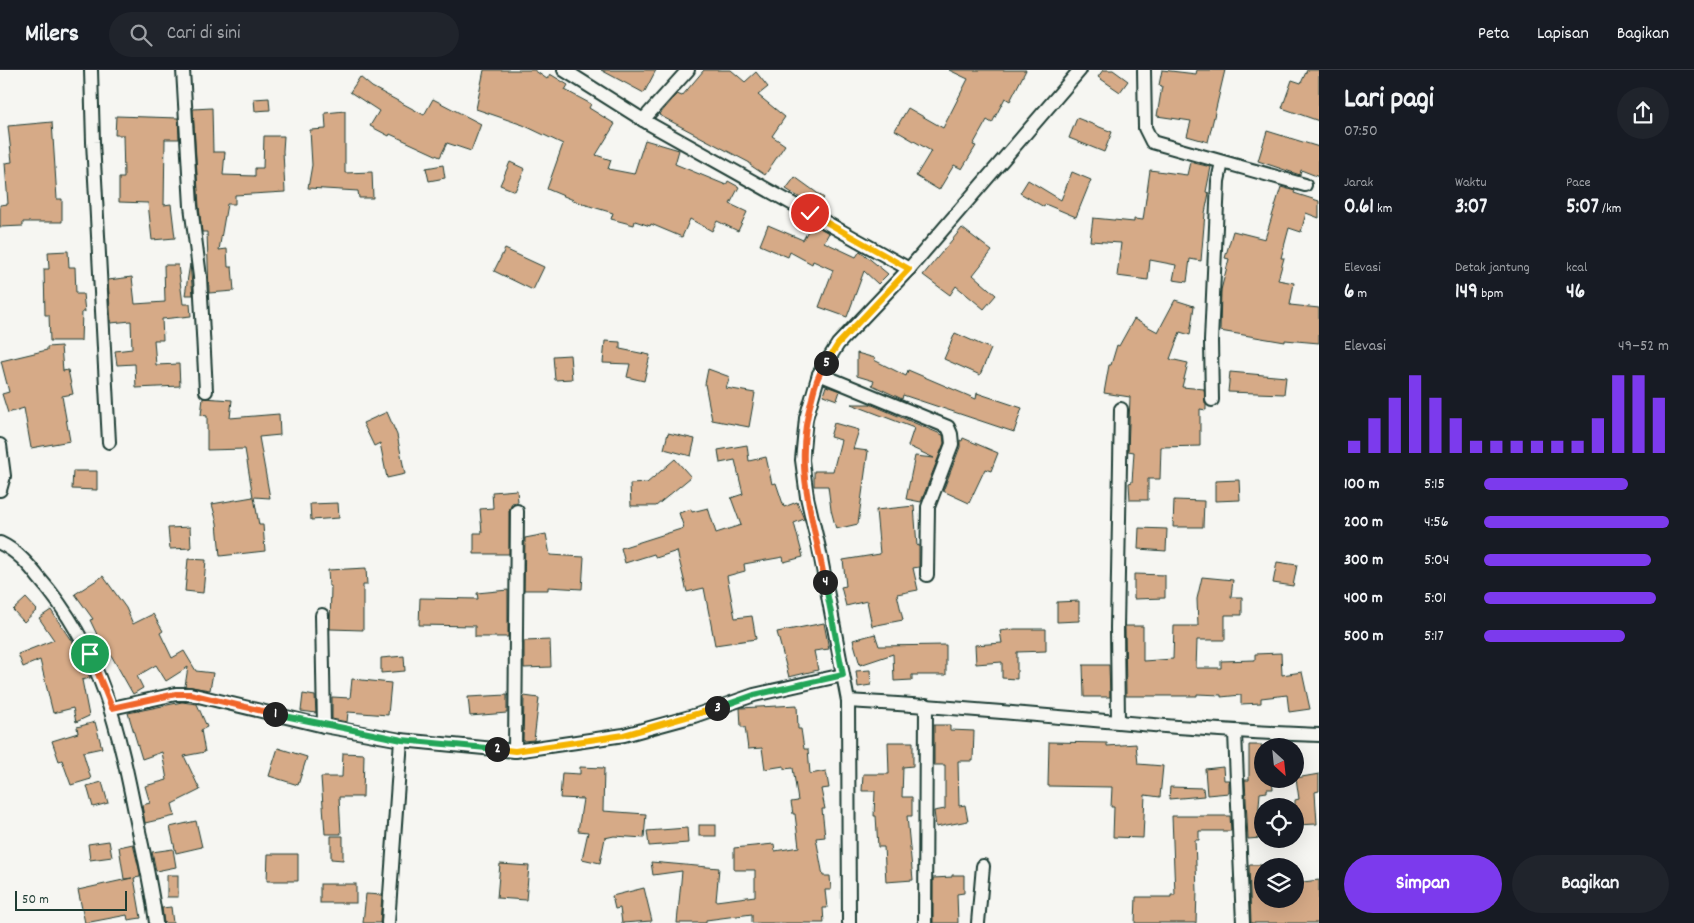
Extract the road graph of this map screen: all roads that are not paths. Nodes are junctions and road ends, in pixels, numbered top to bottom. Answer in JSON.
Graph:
{"nodes":[{"id":1,"x":91,"y":70,"type":"edge"},
{"id":2,"x":182,"y":70,"type":"edge"},
{"id":3,"x":564,"y":70,"type":"edge"},
{"id":4,"x":688,"y":70,"type":"edge"},
{"id":5,"x":1080,"y":70,"type":"edge"},
{"id":6,"x":1144,"y":70,"type":"edge"},
{"id":7,"x":643,"y":120,"type":"junction"},
{"id":8,"x":1222,"y":162,"type":"junction"},
{"id":9,"x":1306,"y":185,"type":"dead end"},
{"id":10,"x":909,"y":269,"type":"junction"},
{"id":11,"x":818,"y":374,"type":"junction"},
{"id":12,"x":206,"y":391,"type":"dead end"},
{"id":13,"x":1212,"y":400,"type":"dead end"},
{"id":14,"x":1121,"y":409,"type":"dead end"},
{"id":15,"x":109,"y":442,"type":"dead end"},
{"id":16,"x":0,"y":446,"type":"edge"},
{"id":17,"x":0,"y":490,"type":"edge"},
{"id":18,"x":517,"y":511,"type":"dead end"},
{"id":19,"x":0,"y":542,"type":"edge"},
{"id":20,"x":927,"y":574,"type":"dead end"},
{"id":21,"x":322,"y":615,"type":"dead end"},
{"id":22,"x":843,"y":675,"type":"junction"},
{"id":23,"x":848,"y":701,"type":"junction"},
{"id":24,"x":926,"y":705,"type":"junction"},
{"id":25,"x":112,"y":708,"type":"junction"},
{"id":26,"x":1118,"y":721,"type":"junction"},
{"id":27,"x":324,"y":726,"type":"junction"},
{"id":28,"x":1235,"y":733,"type":"junction"},
{"id":29,"x":1319,"y":736,"type":"edge"},
{"id":30,"x":402,"y":740,"type":"junction"},
{"id":31,"x":515,"y":751,"type":"junction"},
{"id":32,"x":984,"y":866,"type":"dead end"},
{"id":33,"x":156,"y":923,"type":"edge"},
{"id":34,"x":388,"y":923,"type":"edge"},
{"id":35,"x":849,"y":923,"type":"edge"},
{"id":36,"x":925,"y":923,"type":"edge"},
{"id":37,"x":978,"y":923,"type":"edge"},
{"id":38,"x":1243,"y":923,"type":"edge"}],
"edges":[{"from":1,"to":15,"type":"street"},
{"from":2,"to":12,"type":"street"},
{"from":3,"to":7,"type":"street"},
{"from":4,"to":7,"type":"street"},
{"from":5,"to":10,"type":"street"},
{"from":6,"to":8,"type":"street"},
{"from":7,"to":10,"type":"street"},
{"from":8,"to":9,"type":"street"},
{"from":8,"to":13,"type":"street"},
{"from":10,"to":11,"type":"street"},
{"from":11,"to":20,"type":"street"},
{"from":11,"to":22,"type":"street"},
{"from":14,"to":26,"type":"street"},
{"from":16,"to":17,"type":"street"},
{"from":18,"to":31,"type":"street"},
{"from":19,"to":25,"type":"street"},
{"from":21,"to":27,"type":"street"},
{"from":22,"to":23,"type":"street"},
{"from":22,"to":31,"type":"street"},
{"from":23,"to":24,"type":"street"},
{"from":23,"to":35,"type":"street"},
{"from":24,"to":26,"type":"street"},
{"from":24,"to":36,"type":"street"},
{"from":25,"to":27,"type":"street"},
{"from":25,"to":33,"type":"street"},
{"from":26,"to":28,"type":"street"},
{"from":27,"to":30,"type":"street"},
{"from":28,"to":29,"type":"street"},
{"from":28,"to":38,"type":"street"},
{"from":30,"to":31,"type":"street"},
{"from":30,"to":34,"type":"street"},
{"from":32,"to":37,"type":"street"}]}
